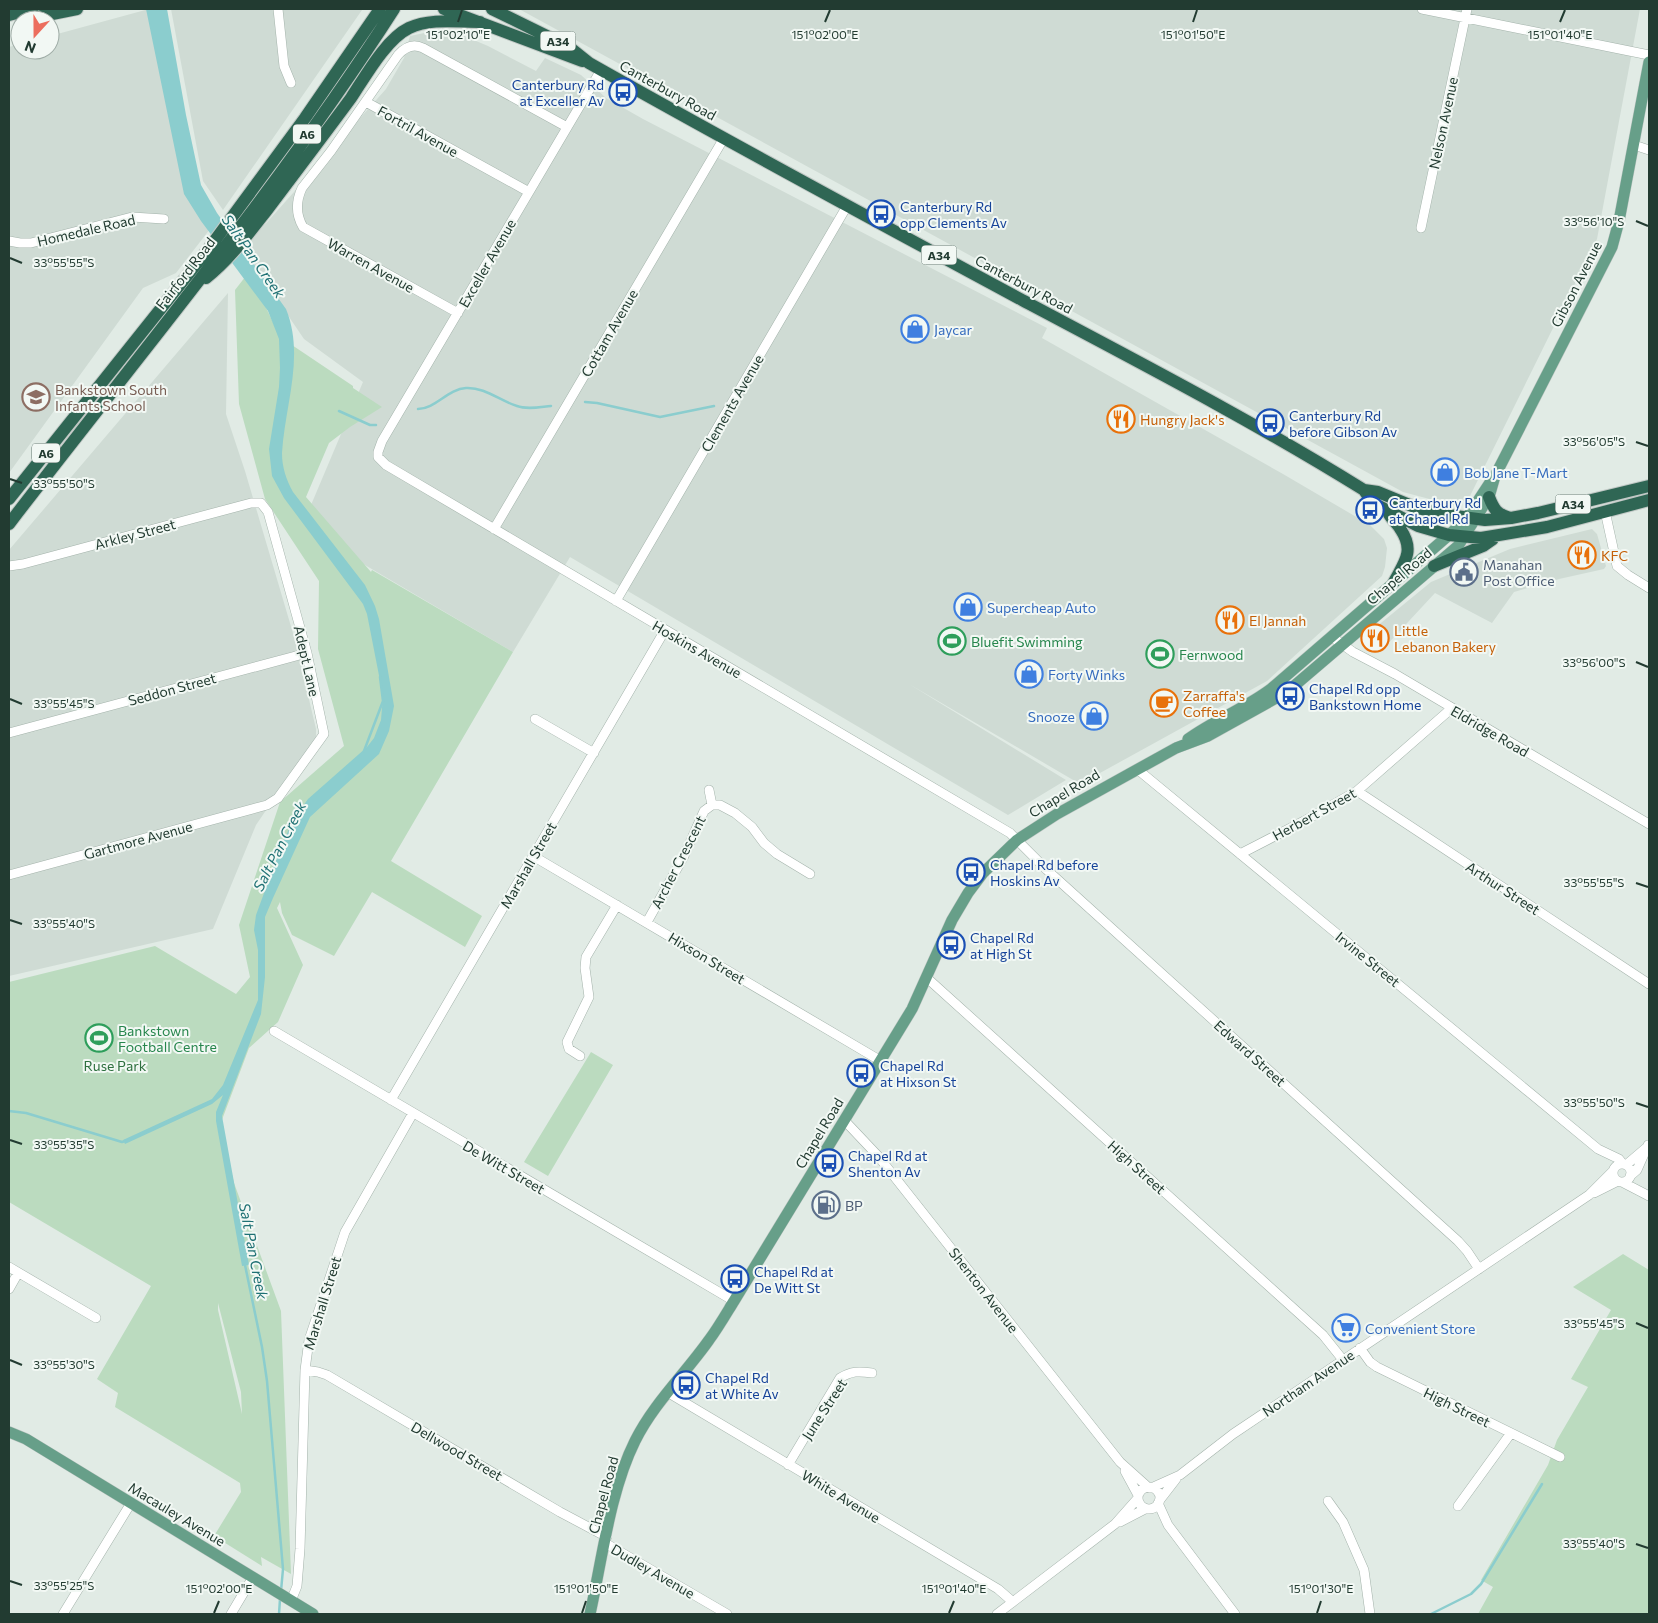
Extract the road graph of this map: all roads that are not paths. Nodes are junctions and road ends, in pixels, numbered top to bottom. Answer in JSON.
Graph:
{"nodes":[{"id":1,"x":32,"y":9,"type":"edge"},
{"id":2,"x":77,"y":9,"type":"edge"},
{"id":3,"x":278,"y":9,"type":"edge"},
{"id":4,"x":380,"y":9,"type":"edge"},
{"id":5,"x":394,"y":9,"type":"edge"},
{"id":6,"x":444,"y":9,"type":"edge"},
{"id":7,"x":492,"y":9,"type":"edge"},
{"id":8,"x":1422,"y":9,"type":"edge"},
{"id":9,"x":60,"y":12,"type":"edge"},
{"id":10,"x":1466,"y":13,"type":"edge"},
{"id":11,"x":9,"y":15,"type":"edge"},
{"id":12,"x":480,"y":22,"type":"junction"},
{"id":13,"x":1649,"y":55,"type":"edge"},
{"id":14,"x":1649,"y":62,"type":"edge"},
{"id":15,"x":589,"y":63,"type":"junction"},
{"id":16,"x":601,"y":70,"type":"junction"},
{"id":17,"x":291,"y":83,"type":"dead end"},
{"id":18,"x":366,"y":102,"type":"junction"},
{"id":19,"x":568,"y":127,"type":"junction"},
{"id":20,"x":724,"y":138,"type":"junction"},
{"id":21,"x":1634,"y":145,"type":"junction"},
{"id":22,"x":1649,"y":150,"type":"edge"},
{"id":23,"x":529,"y":192,"type":"junction"},
{"id":24,"x":297,"y":206,"type":"joint"},
{"id":25,"x":848,"y":206,"type":"junction"},
{"id":26,"x":164,"y":219,"type":"dead end"},
{"id":27,"x":1421,"y":228,"type":"dead end"},
{"id":28,"x":9,"y":241,"type":"edge"},
{"id":29,"x":217,"y":256,"type":"junction"},
{"id":30,"x":458,"y":313,"type":"junction"},
{"id":31,"x":378,"y":457,"type":"joint"},
{"id":32,"x":1495,"y":476,"type":"junction"},
{"id":33,"x":1649,"y":486,"type":"edge"},
{"id":34,"x":1364,"y":490,"type":"junction"},
{"id":35,"x":1489,"y":497,"type":"junction"},
{"id":36,"x":9,"y":499,"type":"edge"},
{"id":37,"x":1649,"y":500,"type":"edge"},
{"id":38,"x":261,"y":503,"type":"joint"},
{"id":39,"x":1386,"y":510,"type":"junction"},
{"id":40,"x":1605,"y":512,"type":"junction"},
{"id":41,"x":1512,"y":518,"type":"junction"},
{"id":42,"x":1470,"y":519,"type":"junction"},
{"id":43,"x":9,"y":524,"type":"edge"},
{"id":44,"x":494,"y":529,"type":"junction"},
{"id":45,"x":1449,"y":535,"type":"junction"},
{"id":46,"x":1464,"y":536,"type":"junction"},
{"id":47,"x":1497,"y":536,"type":"junction"},
{"id":48,"x":9,"y":566,"type":"edge"},
{"id":49,"x":1434,"y":566,"type":"junction"},
{"id":50,"x":1394,"y":582,"type":"junction"},
{"id":51,"x":1649,"y":588,"type":"edge"},
{"id":52,"x":616,"y":601,"type":"junction"},
{"id":53,"x":665,"y":630,"type":"junction"},
{"id":54,"x":1332,"y":637,"type":"junction"},
{"id":55,"x":1342,"y":644,"type":"junction"},
{"id":56,"x":307,"y":653,"type":"junction"},
{"id":57,"x":1452,"y":708,"type":"junction"},
{"id":58,"x":535,"y":719,"type":"dead end"},
{"id":59,"x":9,"y":732,"type":"edge"},
{"id":60,"x":1176,"y":748,"type":"junction"},
{"id":61,"x":594,"y":753,"type":"junction"},
{"id":62,"x":1137,"y":769,"type":"junction"},
{"id":63,"x":709,"y":790,"type":"dead end"},
{"id":64,"x":1357,"y":791,"type":"junction"},
{"id":65,"x":267,"y":805,"type":"joint"},
{"id":66,"x":712,"y":805,"type":"junction"},
{"id":67,"x":1649,"y":824,"type":"edge"},
{"id":68,"x":1017,"y":840,"type":"junction"},
{"id":69,"x":1240,"y":854,"type":"junction"},
{"id":70,"x":533,"y":856,"type":"junction"},
{"id":71,"x":810,"y":874,"type":"dead end"},
{"id":72,"x":9,"y":875,"type":"edge"},
{"id":73,"x":617,"y":905,"type":"junction"},
{"id":74,"x":646,"y":922,"type":"junction"},
{"id":75,"x":927,"y":978,"type":"junction"},
{"id":76,"x":1649,"y":984,"type":"edge"},
{"id":77,"x":274,"y":1031,"type":"dead end"},
{"id":78,"x":580,"y":1056,"type":"dead end"},
{"id":79,"x":881,"y":1061,"type":"junction"},
{"id":80,"x":391,"y":1100,"type":"junction"},
{"id":81,"x":413,"y":1114,"type":"junction"},
{"id":82,"x":844,"y":1120,"type":"junction"},
{"id":83,"x":1649,"y":1145,"type":"edge"},
{"id":84,"x":1598,"y":1148,"type":"junction"},
{"id":85,"x":1625,"y":1164,"type":"junction"},
{"id":86,"x":1613,"y":1170,"type":"junction"},
{"id":87,"x":1625,"y":1179,"type":"junction"},
{"id":88,"x":1589,"y":1195,"type":"junction"},
{"id":89,"x":1648,"y":1195,"type":"edge"},
{"id":90,"x":9,"y":1267,"type":"edge"},
{"id":91,"x":1479,"y":1269,"type":"junction"},
{"id":92,"x":18,"y":1273,"type":"junction"},
{"id":93,"x":9,"y":1289,"type":"edge"},
{"id":94,"x":734,"y":1301,"type":"junction"},
{"id":95,"x":96,"y":1318,"type":"dead end"},
{"id":96,"x":1360,"y":1348,"type":"junction"},
{"id":97,"x":1343,"y":1360,"type":"junction"},
{"id":98,"x":305,"y":1370,"type":"junction"},
{"id":99,"x":872,"y":1373,"type":"dead end"},
{"id":100,"x":667,"y":1392,"type":"junction"},
{"id":101,"x":9,"y":1422,"type":"edge"},
{"id":102,"x":9,"y":1432,"type":"edge"},
{"id":103,"x":1511,"y":1433,"type":"junction"},
{"id":104,"x":26,"y":1439,"type":"junction"},
{"id":105,"x":1560,"y":1457,"type":"dead end"},
{"id":106,"x":1120,"y":1462,"type":"junction"},
{"id":107,"x":788,"y":1465,"type":"junction"},
{"id":108,"x":1180,"y":1474,"type":"junction"},
{"id":109,"x":1150,"y":1488,"type":"junction"},
{"id":110,"x":1138,"y":1497,"type":"junction"},
{"id":111,"x":1328,"y":1501,"type":"dead end"},
{"id":112,"x":1159,"y":1502,"type":"junction"},
{"id":113,"x":130,"y":1503,"type":"junction"},
{"id":114,"x":1458,"y":1506,"type":"dead end"},
{"id":115,"x":1146,"y":1509,"type":"junction"},
{"id":116,"x":1115,"y":1524,"type":"junction"},
{"id":117,"x":1168,"y":1525,"type":"junction"},
{"id":118,"x":606,"y":1540,"type":"junction"},
{"id":119,"x":253,"y":1577,"type":"junction"},
{"id":120,"x":292,"y":1601,"type":"junction"},
{"id":121,"x":1013,"y":1602,"type":"junction"},
{"id":122,"x":63,"y":1614,"type":"edge"},
{"id":123,"x":231,"y":1614,"type":"edge"},
{"id":124,"x":313,"y":1614,"type":"edge"},
{"id":125,"x":590,"y":1614,"type":"edge"},
{"id":126,"x":727,"y":1614,"type":"edge"},
{"id":127,"x":997,"y":1614,"type":"edge"},
{"id":128,"x":1235,"y":1614,"type":"edge"},
{"id":129,"x":1370,"y":1614,"type":"edge"}],
"edges":[{"from":1,"to":11,"type":"highway"},
{"from":2,"to":9,"type":"highway"},
{"from":3,"to":17,"type":"street"},
{"from":4,"to":29,"type":"highway","name":"Fairford Road","number":"A6"},
{"from":5,"to":29,"type":"highway","name":"Fairford Road","number":"A6"},
{"from":6,"to":12,"type":"highway","name":"Canterbury Road","number":"A34"},
{"from":7,"to":15,"type":"highway","name":"Canterbury Road","number":"A34"},
{"from":8,"to":10,"type":"street"},
{"from":10,"to":13,"type":"street"},
{"from":10,"to":27,"type":"street","name":"Nelson Avenue"},
{"from":12,"to":15,"type":"highway","name":"Canterbury Road","number":"A34"},
{"from":12,"to":29,"type":"highway"},
{"from":14,"to":21,"type":"main road","name":"Gibson Avenue"},
{"from":15,"to":16,"type":"highway","name":"Canterbury Road","number":"A34"},
{"from":16,"to":19,"type":"street","name":"Exceller Avenue"},
{"from":16,"to":20,"type":"highway","name":"Canterbury Road","number":"A34"},
{"from":18,"to":19,"type":"street"},
{"from":18,"to":23,"type":"street","name":"Fortril Avenue"},
{"from":18,"to":24,"type":"street","name":"Fortril Avenue"},
{"from":19,"to":23,"type":"street","name":"Exceller Avenue"},
{"from":20,"to":25,"type":"highway","name":"Canterbury Road","number":"A34"},
{"from":20,"to":44,"type":"street","name":"Cottam Avenue"},
{"from":21,"to":22,"type":"street"},
{"from":21,"to":32,"type":"main road","name":"Gibson Avenue"},
{"from":23,"to":30,"type":"street","name":"Exceller Avenue"},
{"from":24,"to":30,"type":"street","name":"Warren Avenue"},
{"from":25,"to":34,"type":"highway","name":"Canterbury Road","number":"A34"},
{"from":25,"to":52,"type":"street","name":"Clements Avenue"},
{"from":26,"to":28,"type":"street","name":"Homedale Road"},
{"from":29,"to":36,"type":"highway","name":"Fairford Road","number":"A6"},
{"from":29,"to":43,"type":"highway","name":"Fairford Road","number":"A6"},
{"from":30,"to":31,"type":"street","name":"Exceller Avenue"},
{"from":31,"to":44,"type":"street","name":"Hoskins Avenue"},
{"from":32,"to":35,"type":"main road","name":"Gibson Avenue"},
{"from":32,"to":42,"type":"main road","name":"Gibson Avenue"},
{"from":33,"to":41,"type":"highway","name":"Canterbury Road","number":"A34"},
{"from":34,"to":39,"type":"highway","name":"Canterbury Road","number":"A34"},
{"from":34,"to":42,"type":"highway","name":"Canterbury Road","number":"A34"},
{"from":35,"to":41,"type":"highway"},
{"from":35,"to":42,"type":"main road","name":"Gibson Avenue"},
{"from":37,"to":40,"type":"highway","name":"Canterbury Road","number":"A34"},
{"from":38,"to":48,"type":"street","name":"Arkley Street"},
{"from":38,"to":56,"type":"street","name":"Adept Lane"},
{"from":39,"to":45,"type":"highway","name":"Canterbury Road","number":"A34"},
{"from":39,"to":50,"type":"highway"},
{"from":40,"to":47,"type":"highway","name":"Canterbury Road","number":"A34"},
{"from":40,"to":51,"type":"street"},
{"from":41,"to":42,"type":"highway","name":"Canterbury Road","number":"A34"},
{"from":42,"to":45,"type":"main road","name":"Gibson Avenue"},
{"from":42,"to":46,"type":"main road","name":"Gibson Avenue"},
{"from":44,"to":52,"type":"street","name":"Hoskins Avenue"},
{"from":45,"to":46,"type":"highway","name":"Canterbury Road","number":"A34"},
{"from":45,"to":50,"type":"main road","name":"Chapel Road"},
{"from":46,"to":47,"type":"highway","name":"Canterbury Road","number":"A34"},
{"from":46,"to":49,"type":"main road","name":"Chapel Road"},
{"from":47,"to":49,"type":"highway"},
{"from":49,"to":55,"type":"main road","name":"Chapel Road"},
{"from":50,"to":54,"type":"main road","name":"Chapel Road"},
{"from":52,"to":53,"type":"street","name":"Hoskins Avenue"},
{"from":53,"to":61,"type":"street","name":"Marshall Street"},
{"from":53,"to":68,"type":"street","name":"Hoskins Avenue"},
{"from":54,"to":55,"type":"street","name":"Eldridge Road"},
{"from":54,"to":60,"type":"main road","name":"Chapel Road"},
{"from":55,"to":57,"type":"street","name":"Eldridge Road"},
{"from":55,"to":60,"type":"main road","name":"Chapel Road"},
{"from":56,"to":59,"type":"street","name":"Seddon Street"},
{"from":56,"to":65,"type":"street","name":"Adept Lane"},
{"from":57,"to":64,"type":"street","name":"Herbert Street"},
{"from":57,"to":67,"type":"street","name":"Eldridge Road"},
{"from":58,"to":61,"type":"street"},
{"from":60,"to":62,"type":"main road","name":"Chapel Road"},
{"from":61,"to":70,"type":"street","name":"Marshall Street"},
{"from":62,"to":68,"type":"main road","name":"Chapel Road"},
{"from":62,"to":69,"type":"street","name":"Irvine Street"},
{"from":63,"to":66,"type":"street","name":"Archer Crescent"},
{"from":64,"to":69,"type":"street","name":"Herbert Street"},
{"from":64,"to":76,"type":"street","name":"Arthur Street"},
{"from":65,"to":72,"type":"street","name":"Gartmore Avenue"},
{"from":66,"to":71,"type":"street","name":"Archer Crescent"},
{"from":66,"to":74,"type":"street","name":"Archer Crescent"},
{"from":68,"to":75,"type":"main road","name":"Chapel Road"},
{"from":68,"to":91,"type":"street","name":"Edward Street"},
{"from":69,"to":84,"type":"street","name":"Irvine Street"},
{"from":70,"to":73,"type":"street","name":"Hixson Street"},
{"from":70,"to":80,"type":"street","name":"Marshall Street"},
{"from":73,"to":74,"type":"street","name":"Hixson Street"},
{"from":73,"to":78,"type":"street"},
{"from":74,"to":79,"type":"street","name":"Hixson Street"},
{"from":75,"to":79,"type":"main road","name":"Chapel Road"},
{"from":75,"to":97,"type":"street","name":"High Street"},
{"from":77,"to":80,"type":"street","name":"De Witt Street"},
{"from":79,"to":82,"type":"main road","name":"Chapel Road"},
{"from":80,"to":81,"type":"street","name":"De Witt Street"},
{"from":81,"to":94,"type":"street","name":"De Witt Street"},
{"from":81,"to":98,"type":"street","name":"Marshall Street"},
{"from":82,"to":94,"type":"main road","name":"Chapel Road"},
{"from":82,"to":106,"type":"street","name":"Shenton Avenue"},
{"from":83,"to":85,"type":"street"},
{"from":83,"to":87,"type":"street"},
{"from":84,"to":85,"type":"street","name":"Irvine Street"},
{"from":84,"to":86,"type":"street","name":"Irvine Street"},
{"from":85,"to":86,"type":"street"},
{"from":85,"to":87,"type":"street"},
{"from":86,"to":87,"type":"street"},
{"from":86,"to":88,"type":"street","name":"Northam Avenue"},
{"from":87,"to":88,"type":"street","name":"Northam Avenue"},
{"from":87,"to":89,"type":"street"},
{"from":88,"to":91,"type":"street","name":"Northam Avenue"},
{"from":90,"to":92,"type":"street"},
{"from":91,"to":96,"type":"street","name":"Northam Avenue"},
{"from":92,"to":93,"type":"street"},
{"from":92,"to":95,"type":"street"},
{"from":94,"to":100,"type":"main road","name":"Chapel Road"},
{"from":96,"to":97,"type":"street","name":"Northam Avenue"},
{"from":96,"to":103,"type":"street","name":"High Street"},
{"from":97,"to":108,"type":"street","name":"Northam Avenue"},
{"from":98,"to":118,"type":"street","name":"Dellwood Street"},
{"from":98,"to":120,"type":"street","name":"Marshall Street"},
{"from":99,"to":107,"type":"street","name":"June Street"},
{"from":100,"to":107,"type":"street","name":"White Avenue"},
{"from":100,"to":118,"type":"main road","name":"Chapel Road"},
{"from":101,"to":104,"type":"main road","name":"Macauley Avenue"},
{"from":102,"to":104,"type":"main road","name":"Macauley Avenue"},
{"from":103,"to":105,"type":"street","name":"High Street"},
{"from":103,"to":114,"type":"street"},
{"from":104,"to":113,"type":"main road","name":"Macauley Avenue"},
{"from":106,"to":109,"type":"street","name":"Shenton Avenue"},
{"from":106,"to":110,"type":"street","name":"Shenton Avenue"},
{"from":107,"to":121,"type":"street","name":"White Avenue"},
{"from":108,"to":109,"type":"street","name":"Northam Avenue"},
{"from":108,"to":112,"type":"street","name":"Northam Avenue"},
{"from":109,"to":110,"type":"street"},
{"from":109,"to":112,"type":"street"},
{"from":110,"to":115,"type":"street"},
{"from":110,"to":116,"type":"street"},
{"from":111,"to":129,"type":"street"},
{"from":112,"to":115,"type":"street"},
{"from":112,"to":117,"type":"street"},
{"from":113,"to":119,"type":"main road","name":"Macauley Avenue"},
{"from":113,"to":122,"type":"street"},
{"from":115,"to":116,"type":"street"},
{"from":115,"to":117,"type":"street"},
{"from":116,"to":121,"type":"street"},
{"from":117,"to":128,"type":"street"},
{"from":118,"to":125,"type":"main road","name":"Chapel Road"},
{"from":118,"to":126,"type":"street","name":"Dudley Avenue"},
{"from":119,"to":120,"type":"main road","name":"Macauley Avenue"},
{"from":119,"to":123,"type":"street"},
{"from":120,"to":124,"type":"main road","name":"Macauley Avenue"},
{"from":121,"to":127,"type":"street"}]}
